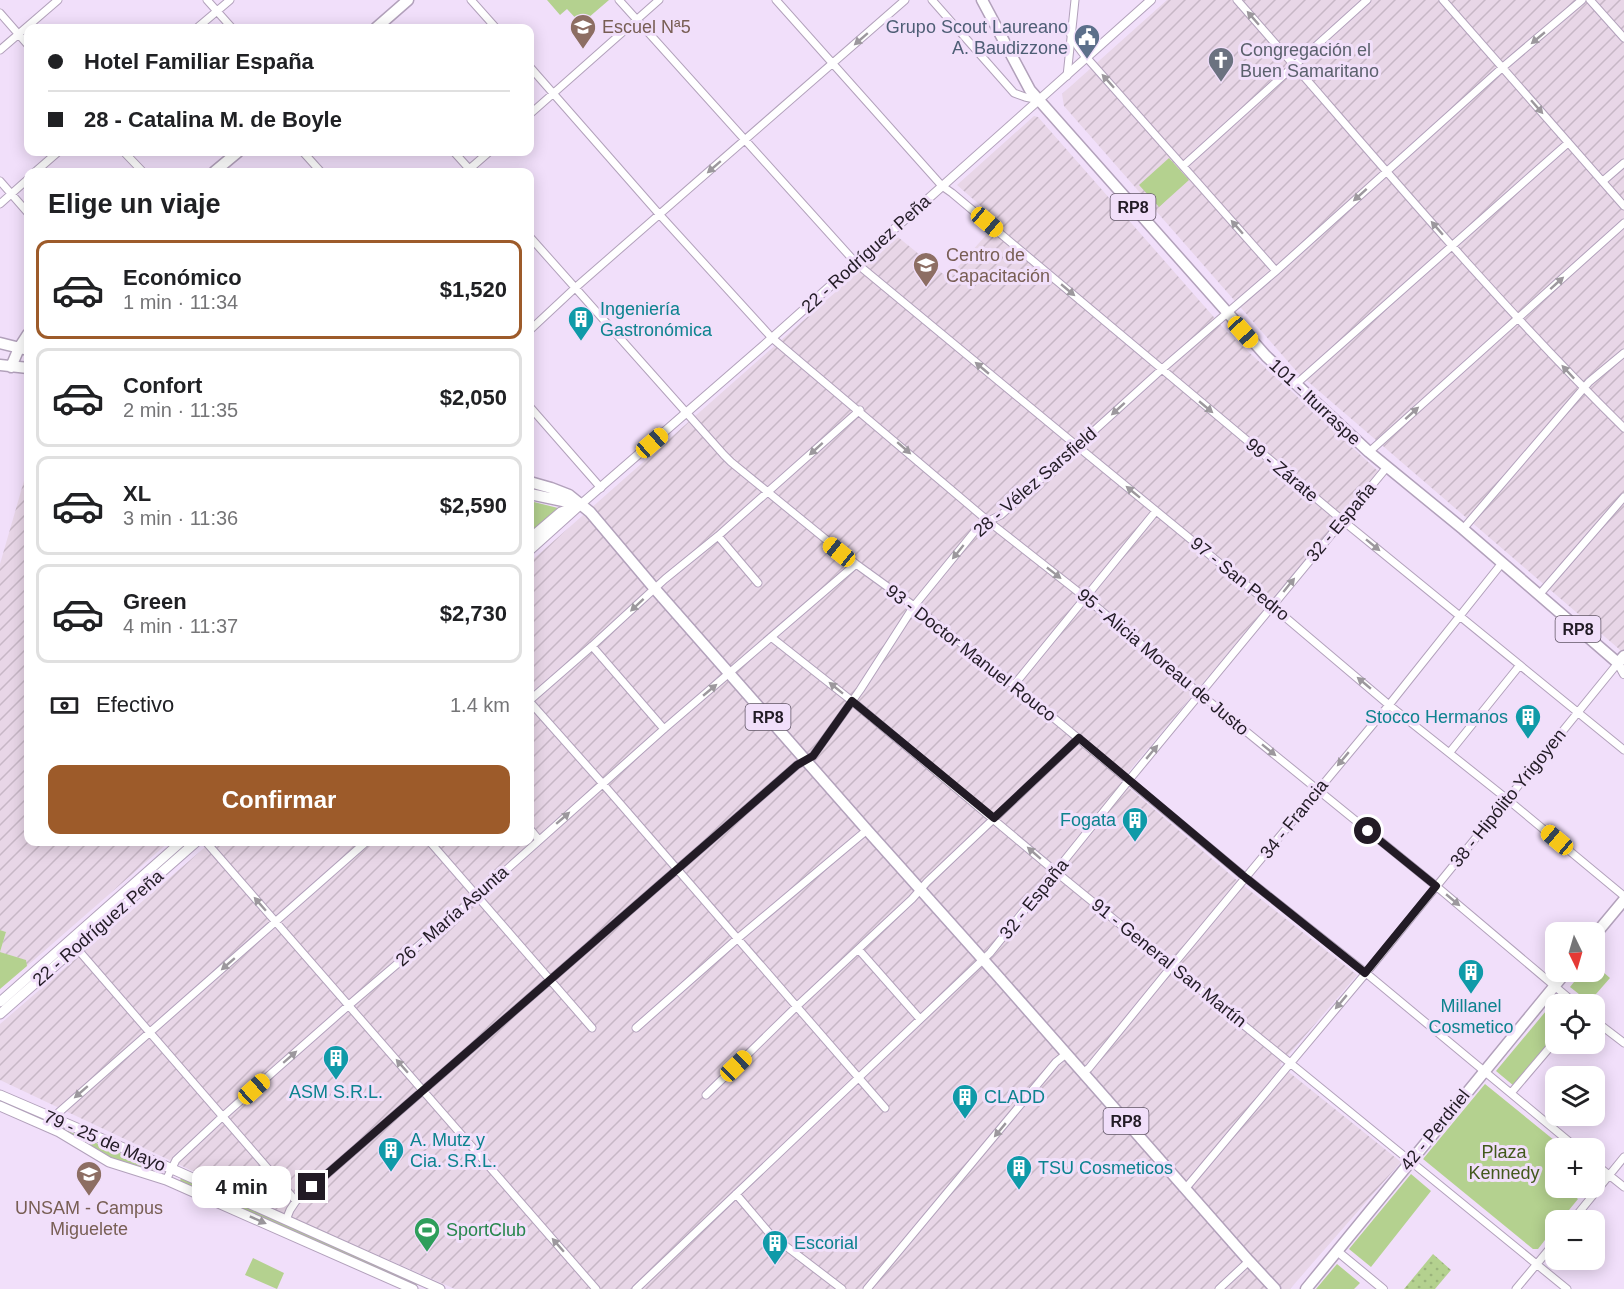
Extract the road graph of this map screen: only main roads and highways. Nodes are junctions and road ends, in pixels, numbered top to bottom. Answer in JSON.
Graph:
{"nodes":[{"id":1,"x":408,"y":0,"type":"edge"},
{"id":2,"x":985,"y":3,"type":"edge"},
{"id":3,"x":381,"y":24,"type":"edge"},
{"id":4,"x":233,"y":156,"type":"edge"},
{"id":5,"x":219,"y":168,"type":"edge"},
{"id":6,"x":0,"y":343,"type":"edge"},
{"id":7,"x":24,"y":349,"type":"edge"},
{"id":8,"x":6,"y":366,"type":"edge"},
{"id":9,"x":24,"y":368,"type":"edge"},
{"id":10,"x":534,"y":483,"type":"edge"},
{"id":11,"x":534,"y":498,"type":"edge"},
{"id":12,"x":580,"y":505,"type":"junction"},
{"id":13,"x":534,"y":534,"type":"edge"},
{"id":14,"x":534,"y":546,"type":"edge"},
{"id":15,"x":1622,"y":663,"type":"edge"},
{"id":16,"x":177,"y":846,"type":"edge"},
{"id":17,"x":191,"y":846,"type":"edge"},
{"id":18,"x":1624,"y":898,"type":"edge"},
{"id":19,"x":1605,"y":922,"type":"edge"},
{"id":20,"x":73,"y":943,"type":"junction"},
{"id":21,"x":1558,"y":982,"type":"edge"},
{"id":22,"x":0,"y":1002,"type":"edge"},
{"id":23,"x":0,"y":1014,"type":"edge"},
{"id":24,"x":0,"y":1095,"type":"edge"},
{"id":25,"x":0,"y":1106,"type":"edge"},
{"id":26,"x":413,"y":1289,"type":"edge"},
{"id":27,"x":440,"y":1289,"type":"edge"},
{"id":28,"x":1275,"y":1289,"type":"edge"},
{"id":29,"x":1306,"y":1289,"type":"edge"}],
"edges":[{"from":1,"to":3,"type":"main road"},
{"from":2,"to":15,"type":"main road","name":"101 - Iturraspe","number":"RP8"},
{"from":4,"to":5,"type":"main road"},
{"from":6,"to":7,"type":"main road"},
{"from":7,"to":8,"type":"main road"},
{"from":8,"to":9,"type":"main road"},
{"from":10,"to":12,"type":"main road","number":"RP8"},
{"from":11,"to":12,"type":"main road"},
{"from":12,"to":13,"type":"main road","name":"22 - Rodríguez Peña"},
{"from":12,"to":14,"type":"main road","name":"22 - Rodríguez Peña"},
{"from":12,"to":28,"type":"main road","number":"RP8"},
{"from":16,"to":20,"type":"main road","name":"22 - Rodríguez Peña"},
{"from":17,"to":20,"type":"main road","name":"22 - Rodríguez Peña"},
{"from":18,"to":19,"type":"main road"},
{"from":20,"to":22,"type":"main road","name":"22 - Rodríguez Peña"},
{"from":20,"to":23,"type":"main road","name":"22 - Rodríguez Peña"},
{"from":21,"to":29,"type":"main road","name":"42 - Perdriel"},
{"from":24,"to":27,"type":"main road","name":"79 - 25 de Mayo"},
{"from":25,"to":26,"type":"main road","name":"79 - 25 de Mayo","one_way":true}]}
